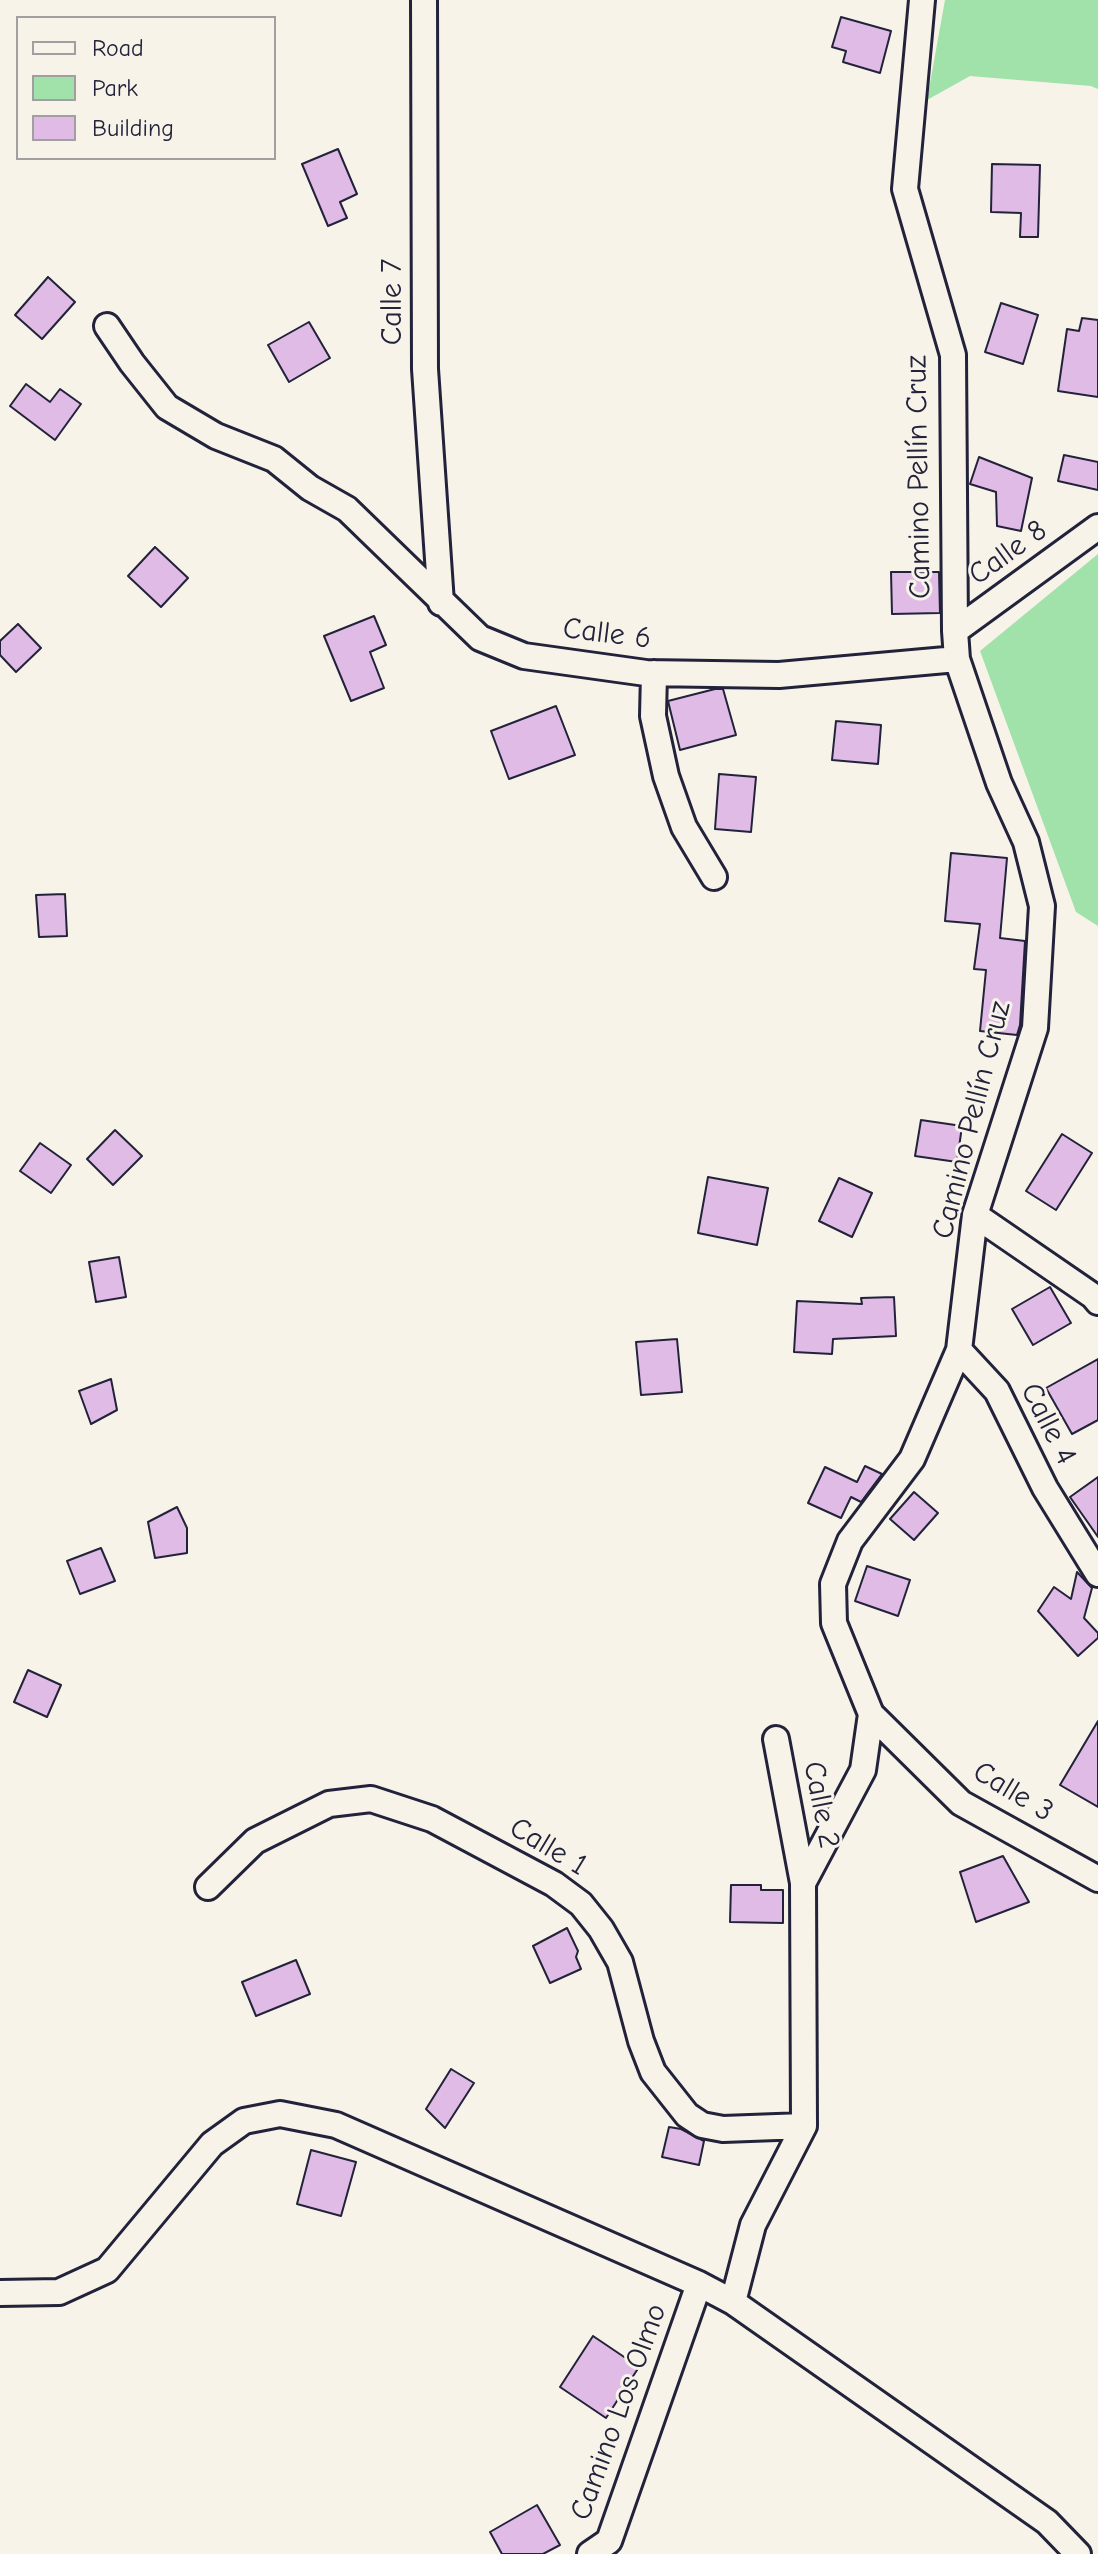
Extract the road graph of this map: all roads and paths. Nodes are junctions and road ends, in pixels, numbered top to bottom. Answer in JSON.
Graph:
{"nodes":[{"id":1,"x":424,"y":0,"type":"edge"},
{"id":2,"x":922,"y":0,"type":"edge"},
{"id":3,"x":107,"y":326,"type":"dead end"},
{"id":4,"x":1098,"y":527,"type":"edge"},
{"id":5,"x":441,"y":603,"type":"junction"},
{"id":6,"x":955,"y":631,"type":"junction"},
{"id":7,"x":957,"y":659,"type":"junction"},
{"id":8,"x":654,"y":673,"type":"junction"},
{"id":9,"x":714,"y":877,"type":"dead end"},
{"id":10,"x":975,"y":1215,"type":"junction"},
{"id":11,"x":1098,"y":1302,"type":"edge"},
{"id":12,"x":959,"y":1350,"type":"junction"},
{"id":13,"x":1098,"y":1574,"type":"edge"},
{"id":14,"x":871,"y":1714,"type":"junction"},
{"id":15,"x":776,"y":1739,"type":"dead end"},
{"id":16,"x":1098,"y":1879,"type":"edge"},
{"id":17,"x":803,"y":1883,"type":"junction"},
{"id":18,"x":208,"y":1887,"type":"dead end"},
{"id":19,"x":804,"y":2126,"type":"junction"},
{"id":20,"x":699,"y":2284,"type":"junction"},
{"id":21,"x":0,"y":2293,"type":"edge"},
{"id":22,"x":733,"y":2302,"type":"junction"},
{"id":23,"x":590,"y":2554,"type":"edge"},
{"id":24,"x":1078,"y":2554,"type":"edge"}],
"edges":[{"from":1,"to":5,"type":"street","name":"Calle 7"},
{"from":2,"to":6,"type":"street","name":"Camino Pellín Cruz"},
{"from":3,"to":5,"type":"street","name":"Calle 6"},
{"from":4,"to":6,"type":"street","name":"Calle 8"},
{"from":5,"to":8,"type":"street","name":"Calle 6"},
{"from":6,"to":7,"type":"street","name":"Camino Pellín Cruz"},
{"from":7,"to":8,"type":"street","name":"Calle 6"},
{"from":7,"to":10,"type":"street","name":"Camino Pellín Cruz"},
{"from":8,"to":9,"type":"street"},
{"from":10,"to":11,"type":"street"},
{"from":10,"to":12,"type":"street","name":"Camino Pellín Cruz"},
{"from":12,"to":13,"type":"street","name":"Calle 4"},
{"from":12,"to":14,"type":"street","name":"Camino Pellín Cruz"},
{"from":14,"to":16,"type":"street","name":"Calle 3"},
{"from":14,"to":17,"type":"street"},
{"from":15,"to":17,"type":"street","name":"Calle 2"},
{"from":17,"to":19,"type":"street"},
{"from":18,"to":19,"type":"street","name":"Calle 1"},
{"from":19,"to":22,"type":"street"},
{"from":20,"to":21,"type":"street"},
{"from":20,"to":22,"type":"street"},
{"from":20,"to":23,"type":"street","name":"Camino Los Olmo"},
{"from":22,"to":24,"type":"street"}]}
